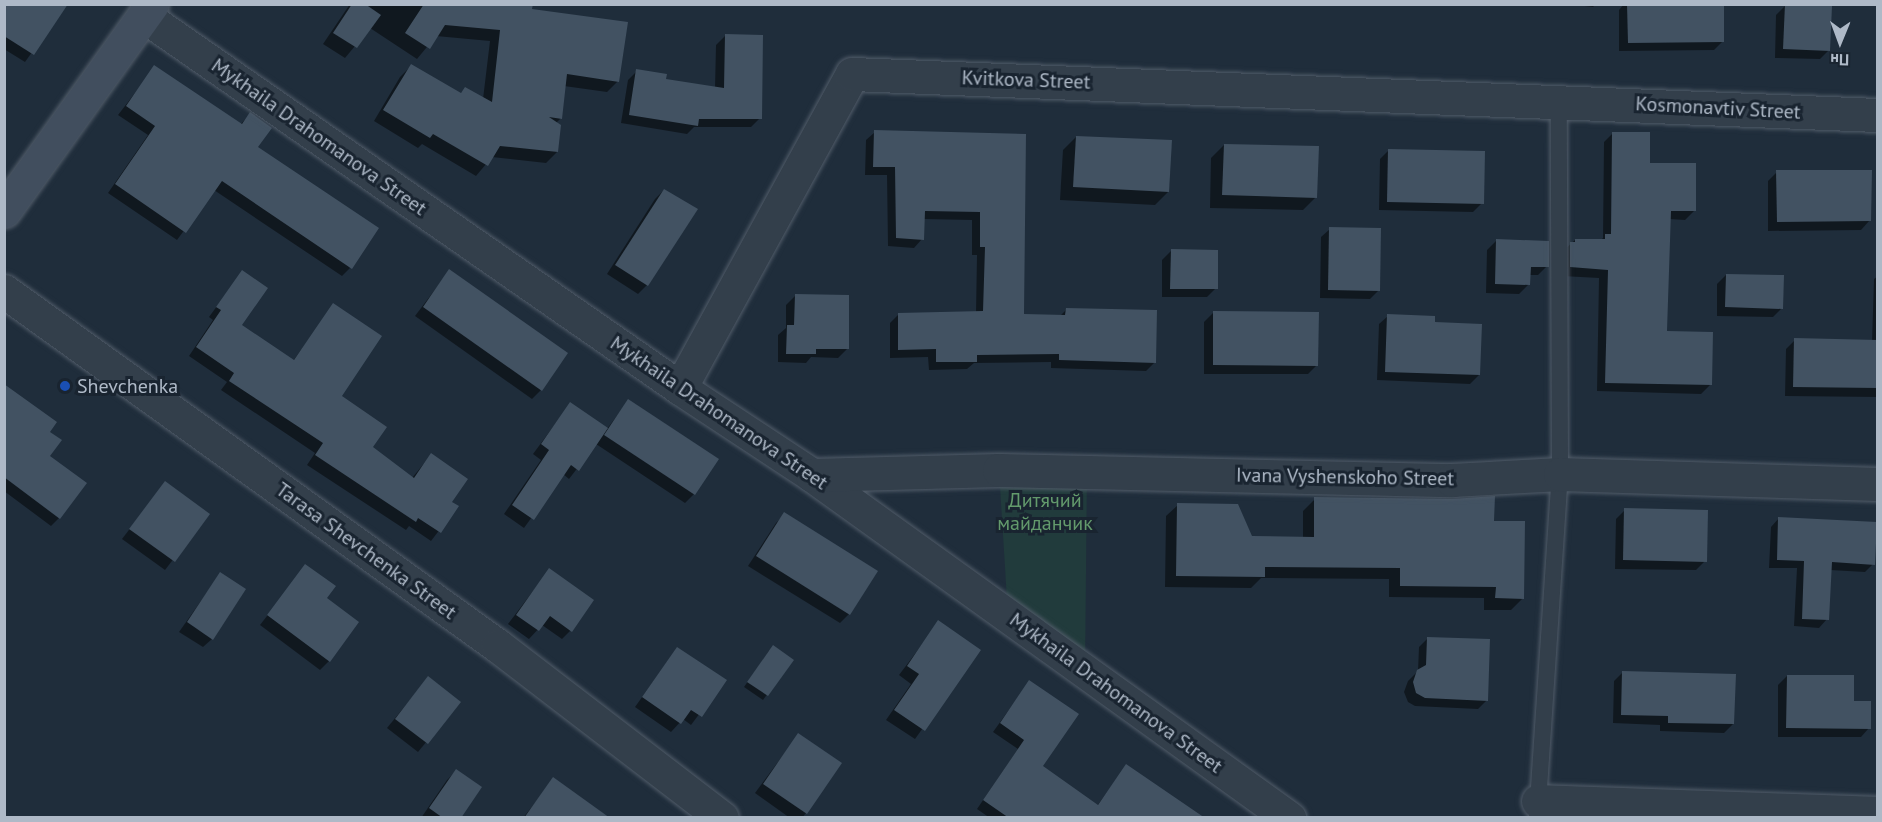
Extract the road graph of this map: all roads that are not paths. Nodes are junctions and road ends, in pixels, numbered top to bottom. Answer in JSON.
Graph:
{"nodes":[{"id":1,"x":148,"y":10,"type":"edge"},
{"id":2,"x":1559,"y":101,"type":"junction"},
{"id":3,"x":1878,"y":116,"type":"edge"},
{"id":4,"x":4,"y":211,"type":"edge"},
{"id":5,"x":4,"y":291,"type":"edge"},
{"id":6,"x":680,"y":388,"type":"junction"},
{"id":7,"x":1560,"y":474,"type":"junction"},
{"id":8,"x":812,"y":475,"type":"junction"},
{"id":9,"x":1878,"y":484,"type":"edge"},
{"id":10,"x":1538,"y":809,"type":"edge"},
{"id":11,"x":1878,"y":813,"type":"edge"},
{"id":12,"x":722,"y":818,"type":"edge"},
{"id":13,"x":1289,"y":818,"type":"edge"}],
"edges":[{"from":1,"to":4,"type":"street"},
{"from":1,"to":6,"type":"street","name":"Mykhaila Drahomanova Street"},
{"from":2,"to":3,"type":"street","name":"Kosmonavtiv Street"},
{"from":2,"to":6,"type":"street","name":"Kvitkova Street"},
{"from":2,"to":7,"type":"lane"},
{"from":5,"to":12,"type":"street","name":"Tarasa Shevchenka Street"},
{"from":6,"to":8,"type":"street","name":"Mykhaila Drahomanova Street"},
{"from":7,"to":8,"type":"street","name":"Ivana Vyshenskoho Street"},
{"from":7,"to":9,"type":"street","name":"Ivana Vyshenskoho Street"},
{"from":7,"to":10,"type":"lane"},
{"from":8,"to":13,"type":"street","name":"Mykhaila Drahomanova Street"},
{"from":10,"to":11,"type":"street"}]}
